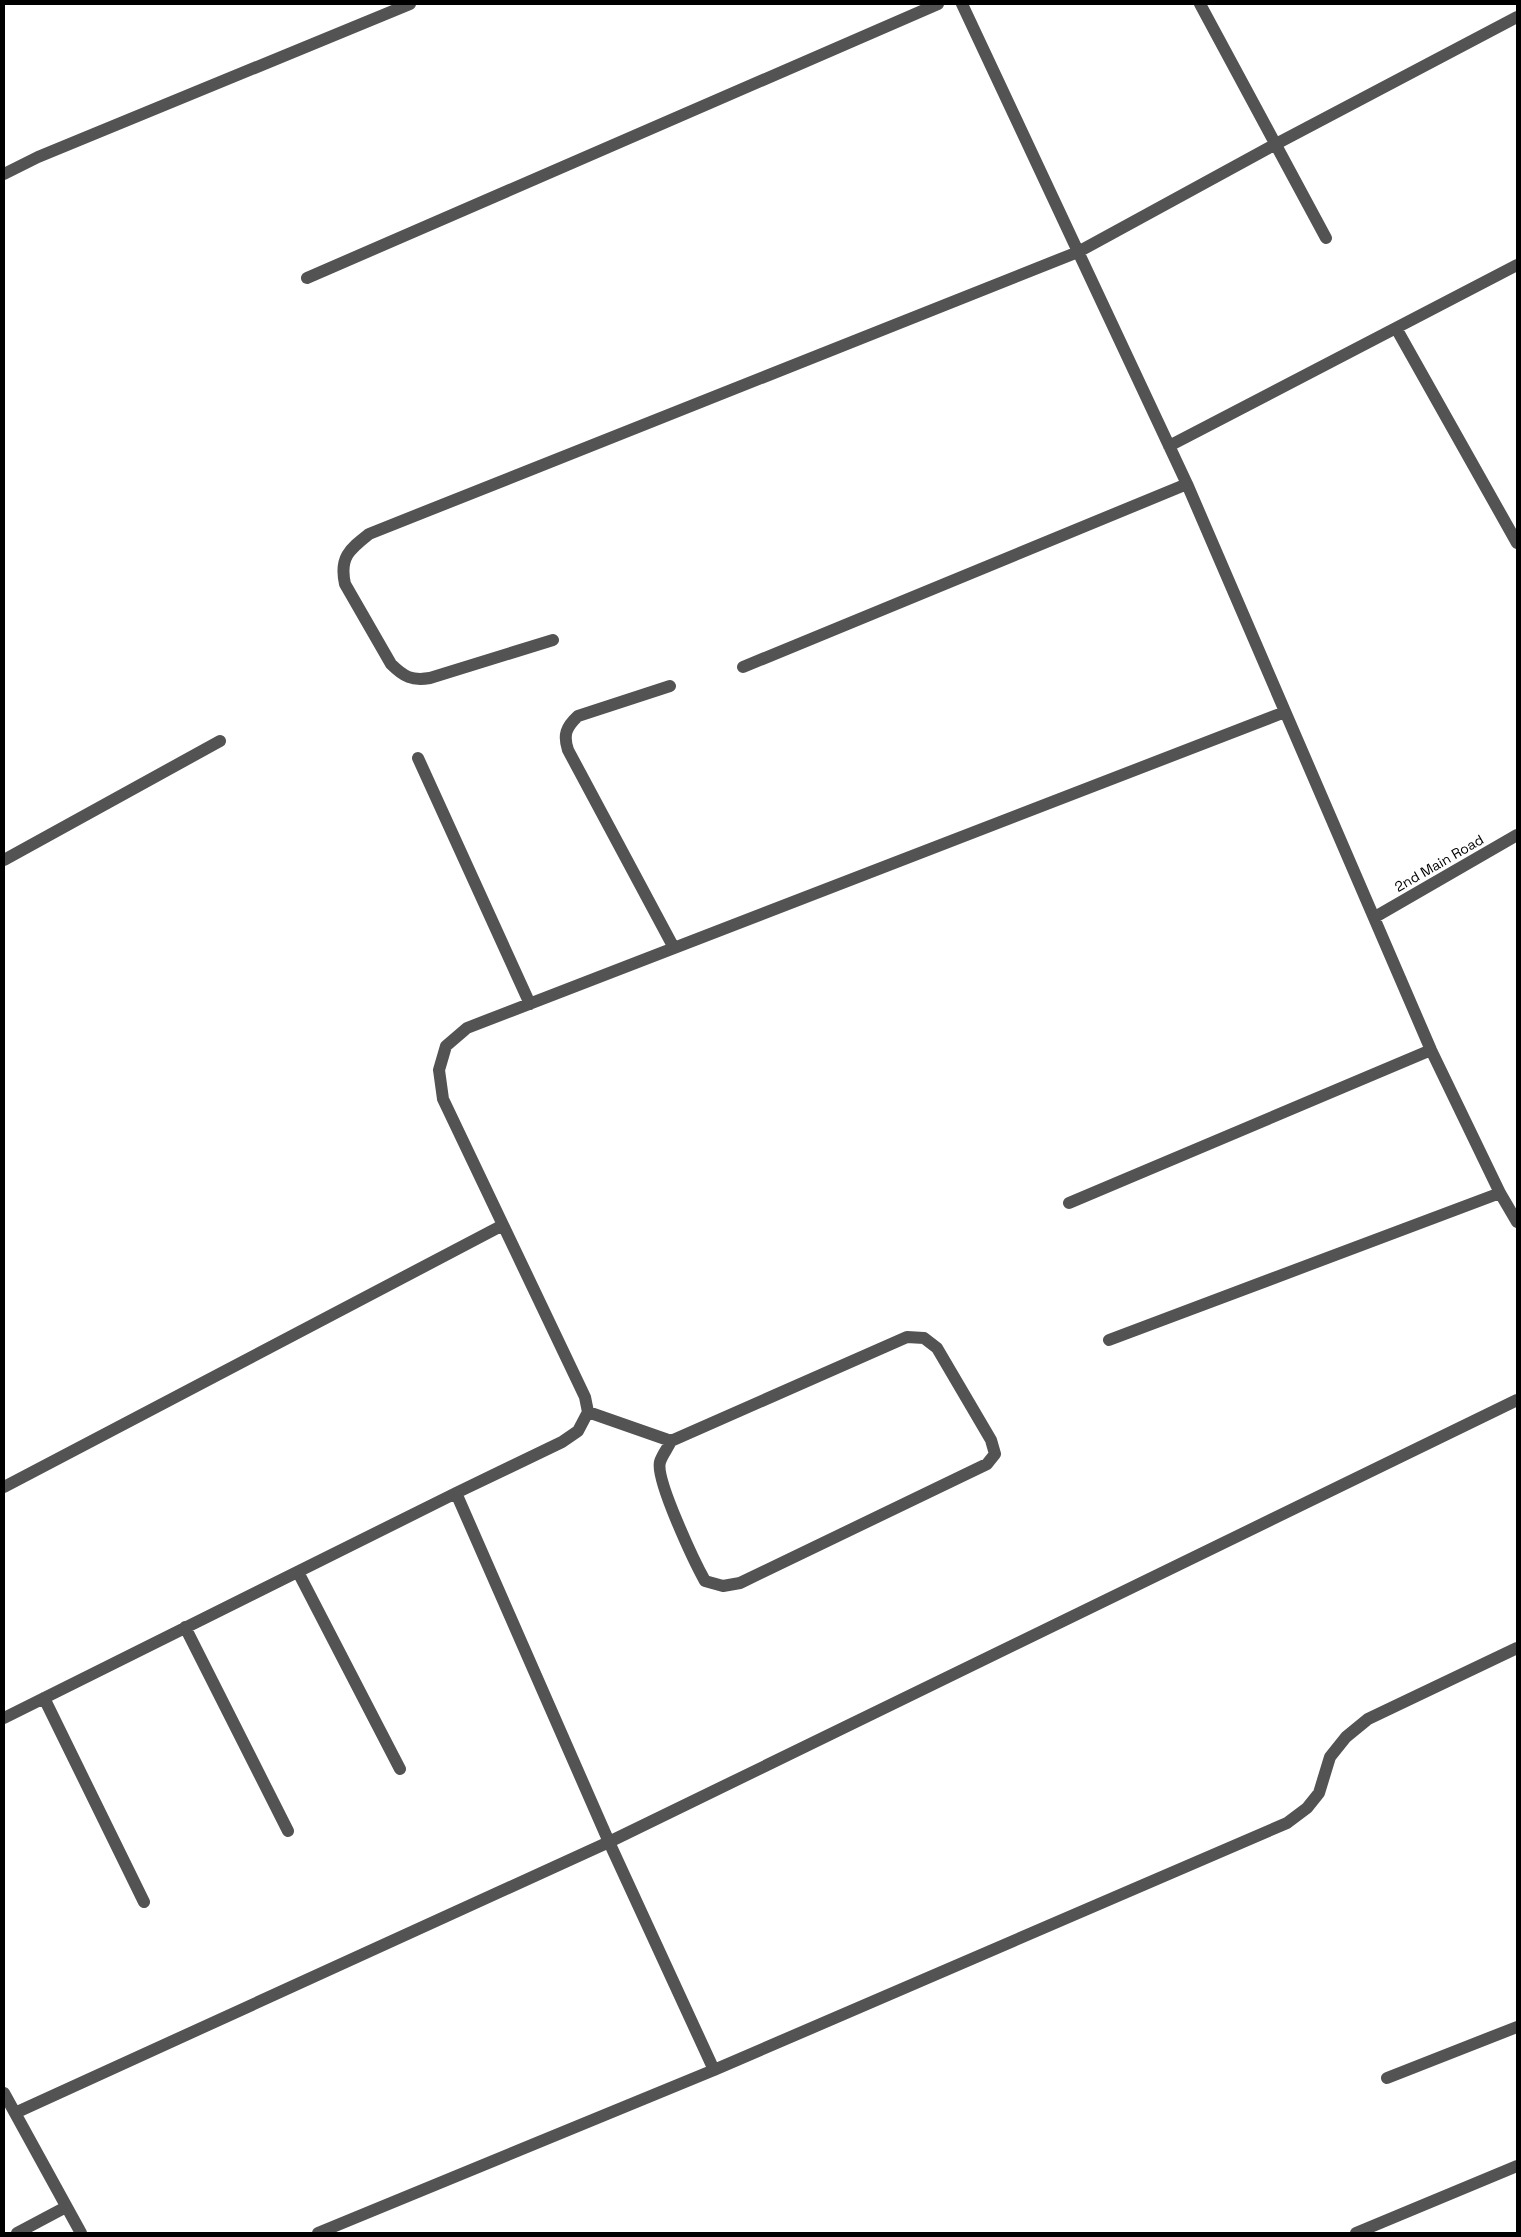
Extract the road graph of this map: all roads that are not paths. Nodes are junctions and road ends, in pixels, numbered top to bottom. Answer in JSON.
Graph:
{"nodes":[{"id":1,"x":410,"y":4,"type":"edge"},
{"id":2,"x":938,"y":4,"type":"edge"},
{"id":3,"x":962,"y":4,"type":"edge"},
{"id":4,"x":1200,"y":4,"type":"edge"},
{"id":5,"x":1517,"y":17,"type":"edge"},
{"id":6,"x":1276,"y":144,"type":"junction"},
{"id":7,"x":4,"y":174,"type":"edge"},
{"id":8,"x":1326,"y":238,"type":"dead end"},
{"id":9,"x":1078,"y":252,"type":"junction"},
{"id":10,"x":1517,"y":265,"type":"edge"},
{"id":11,"x":307,"y":278,"type":"dead end"},
{"id":12,"x":1396,"y":328,"type":"junction"},
{"id":13,"x":1169,"y":446,"type":"junction"},
{"id":14,"x":1187,"y":484,"type":"junction"},
{"id":15,"x":1517,"y":544,"type":"edge"},
{"id":16,"x":553,"y":640,"type":"dead end"},
{"id":17,"x":743,"y":667,"type":"dead end"},
{"id":18,"x":670,"y":686,"type":"dead end"},
{"id":19,"x":1284,"y":712,"type":"junction"},
{"id":20,"x":220,"y":740,"type":"dead end"},
{"id":21,"x":418,"y":758,"type":"dead end"},
{"id":22,"x":1517,"y":835,"type":"edge"},
{"id":23,"x":4,"y":860,"type":"edge"},
{"id":24,"x":1376,"y":917,"type":"junction"},
{"id":25,"x":674,"y":948,"type":"junction"},
{"id":26,"x":530,"y":1004,"type":"junction"},
{"id":27,"x":1431,"y":1050,"type":"junction"},
{"id":28,"x":1500,"y":1193,"type":"junction"},
{"id":29,"x":1069,"y":1203,"type":"dead end"},
{"id":30,"x":1517,"y":1222,"type":"edge"},
{"id":31,"x":503,"y":1225,"type":"junction"},
{"id":32,"x":1109,"y":1340,"type":"dead end"},
{"id":33,"x":1517,"y":1400,"type":"edge"},
{"id":34,"x":588,"y":1412,"type":"junction"},
{"id":35,"x":671,"y":1442,"type":"junction"},
{"id":36,"x":4,"y":1487,"type":"edge"},
{"id":37,"x":456,"y":1493,"type":"junction"},
{"id":38,"x":298,"y":1572,"type":"junction"},
{"id":39,"x":185,"y":1627,"type":"junction"},
{"id":40,"x":1517,"y":1648,"type":"edge"},
{"id":41,"x":44,"y":1698,"type":"junction"},
{"id":42,"x":4,"y":1718,"type":"edge"},
{"id":43,"x":400,"y":1769,"type":"dead end"},
{"id":44,"x":288,"y":1831,"type":"dead end"},
{"id":45,"x":608,"y":1842,"type":"junction"},
{"id":46,"x":144,"y":1902,"type":"dead end"},
{"id":47,"x":1517,"y":2027,"type":"edge"},
{"id":48,"x":714,"y":2070,"type":"junction"},
{"id":49,"x":1387,"y":2078,"type":"dead end"},
{"id":50,"x":4,"y":2093,"type":"edge"},
{"id":51,"x":15,"y":2113,"type":"junction"},
{"id":52,"x":1517,"y":2166,"type":"edge"},
{"id":53,"x":66,"y":2207,"type":"junction"},
{"id":54,"x":16,"y":2233,"type":"edge"},
{"id":55,"x":80,"y":2233,"type":"edge"},
{"id":56,"x":318,"y":2233,"type":"edge"},
{"id":57,"x":1356,"y":2233,"type":"edge"}],
"edges":[{"from":1,"to":7,"type":"street"},
{"from":2,"to":11,"type":"street"},
{"from":3,"to":9,"type":"street"},
{"from":4,"to":6,"type":"street"},
{"from":5,"to":6,"type":"street"},
{"from":6,"to":8,"type":"street"},
{"from":6,"to":9,"type":"street"},
{"from":9,"to":13,"type":"street"},
{"from":9,"to":16,"type":"street"},
{"from":10,"to":12,"type":"street"},
{"from":12,"to":13,"type":"street"},
{"from":12,"to":15,"type":"street"},
{"from":13,"to":14,"type":"street"},
{"from":14,"to":17,"type":"street"},
{"from":14,"to":19,"type":"street"},
{"from":18,"to":25,"type":"street"},
{"from":19,"to":24,"type":"street"},
{"from":19,"to":25,"type":"street"},
{"from":20,"to":23,"type":"street"},
{"from":21,"to":26,"type":"street"},
{"from":22,"to":24,"type":"street","name":"2nd Main Road"},
{"from":24,"to":27,"type":"street"},
{"from":25,"to":26,"type":"street"},
{"from":26,"to":31,"type":"street"},
{"from":27,"to":28,"type":"street"},
{"from":27,"to":29,"type":"street"},
{"from":28,"to":30,"type":"street"},
{"from":28,"to":32,"type":"street"},
{"from":31,"to":34,"type":"street"},
{"from":31,"to":36,"type":"street"},
{"from":33,"to":45,"type":"street"},
{"from":34,"to":35,"type":"street"},
{"from":34,"to":37,"type":"street"},
{"from":35,"to":35,"type":"street"},
{"from":37,"to":38,"type":"street"},
{"from":37,"to":45,"type":"street"},
{"from":38,"to":39,"type":"street"},
{"from":38,"to":43,"type":"street"},
{"from":39,"to":41,"type":"street"},
{"from":39,"to":44,"type":"street"},
{"from":40,"to":48,"type":"street"},
{"from":41,"to":42,"type":"street"},
{"from":41,"to":46,"type":"street"},
{"from":45,"to":48,"type":"street"},
{"from":45,"to":51,"type":"street"},
{"from":47,"to":49,"type":"street"},
{"from":48,"to":56,"type":"street"},
{"from":50,"to":51,"type":"street"},
{"from":51,"to":53,"type":"street"},
{"from":52,"to":57,"type":"street"},
{"from":53,"to":54,"type":"street"},
{"from":53,"to":55,"type":"street"}]}
